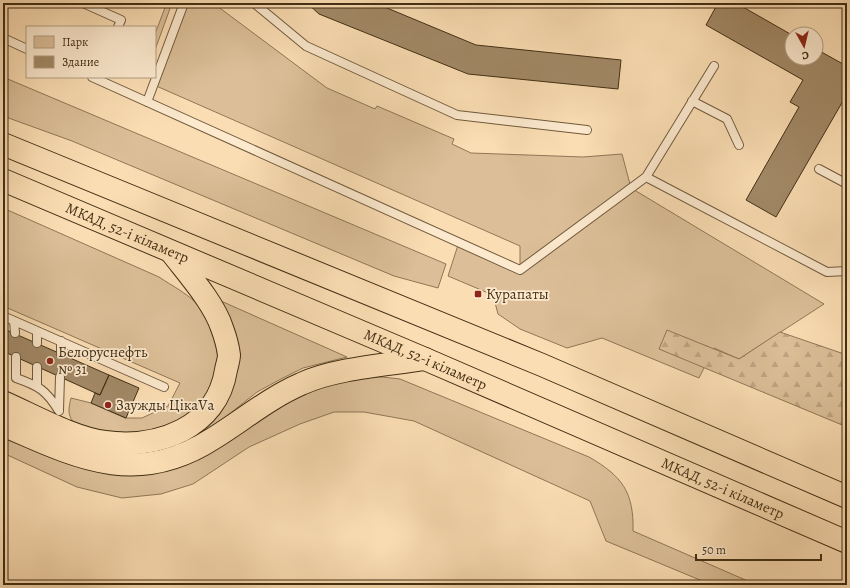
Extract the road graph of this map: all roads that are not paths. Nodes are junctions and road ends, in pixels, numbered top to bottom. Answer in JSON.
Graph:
{"nodes":[{"id":1,"x":83,"y":3,"type":"edge"},
{"id":2,"x":184,"y":3,"type":"edge"},
{"id":3,"x":254,"y":3,"type":"edge"},
{"id":4,"x":118,"y":26,"type":"edge"},
{"id":5,"x":3,"y":38,"type":"edge"},
{"id":6,"x":26,"y":49,"type":"edge"},
{"id":7,"x":714,"y":66,"type":"dead end"},
{"id":8,"x":96,"y":78,"type":"edge"},
{"id":9,"x":156,"y":78,"type":"edge"},
{"id":10,"x":156,"y":78,"type":"edge"},
{"id":11,"x":147,"y":102,"type":"junction"},
{"id":12,"x":692,"y":102,"type":"junction"},
{"id":13,"x":587,"y":130,"type":"dead end"},
{"id":14,"x":3,"y":144,"type":"edge"},
{"id":15,"x":739,"y":145,"type":"dead end"},
{"id":16,"x":819,"y":169,"type":"dead end"},
{"id":17,"x":646,"y":177,"type":"junction"},
{"id":18,"x":3,"y":180,"type":"edge"},
{"id":19,"x":847,"y":184,"type":"edge"},
{"id":20,"x":171,"y":251,"type":"junction"},
{"id":21,"x":847,"y":272,"type":"edge"},
{"id":22,"x":3,"y":316,"type":"edge"},
{"id":23,"x":14,"y":320,"type":"junction"},
{"id":24,"x":37,"y":331,"type":"junction"},
{"id":25,"x":15,"y":333,"type":"dead end"},
{"id":26,"x":61,"y":341,"type":"junction"},
{"id":27,"x":37,"y":343,"type":"dead end"},
{"id":28,"x":61,"y":354,"type":"dead end"},
{"id":29,"x":16,"y":357,"type":"dead end"},
{"id":30,"x":425,"y":359,"type":"junction"},
{"id":31,"x":37,"y":367,"type":"dead end"},
{"id":32,"x":60,"y":377,"type":"dead end"},
{"id":33,"x":37,"y":385,"type":"junction"},
{"id":34,"x":164,"y":387,"type":"dead end"},
{"id":35,"x":3,"y":402,"type":"edge"},
{"id":36,"x":3,"y":425,"type":"edge"},
{"id":37,"x":55,"y":431,"type":"junction"},
{"id":38,"x":847,"y":497,"type":"edge"},
{"id":39,"x":847,"y":542,"type":"edge"}],
"edges":[{"from":1,"to":4,"type":"lane"},
{"from":2,"to":9,"type":"lane"},
{"from":3,"to":13,"type":"lane"},
{"from":5,"to":6,"type":"lane"},
{"from":7,"to":12,"type":"lane"},
{"from":8,"to":11,"type":"lane"},
{"from":10,"to":11,"type":"lane"},
{"from":11,"to":17,"type":"lane"},
{"from":12,"to":15,"type":"lane"},
{"from":12,"to":17,"type":"lane"},
{"from":14,"to":38,"type":"highway"},
{"from":16,"to":19,"type":"lane"},
{"from":17,"to":21,"type":"lane"},
{"from":18,"to":20,"type":"highway","name":"МКАД, 52-і кіламетр"},
{"from":20,"to":30,"type":"highway","name":"МКАД, 52-і кіламетр"},
{"from":20,"to":37,"type":"highway"},
{"from":22,"to":23,"type":"lane"},
{"from":23,"to":24,"type":"lane"},
{"from":23,"to":25,"type":"lane"},
{"from":24,"to":26,"type":"lane"},
{"from":24,"to":27,"type":"lane"},
{"from":26,"to":28,"type":"lane"},
{"from":26,"to":34,"type":"lane"},
{"from":29,"to":33,"type":"lane"},
{"from":30,"to":37,"type":"highway"},
{"from":30,"to":39,"type":"highway","name":"МКАД, 52-і кіламетр"},
{"from":31,"to":33,"type":"lane"},
{"from":32,"to":37,"type":"lane"},
{"from":33,"to":37,"type":"lane"},
{"from":35,"to":37,"type":"highway"},
{"from":36,"to":37,"type":"highway"}]}
